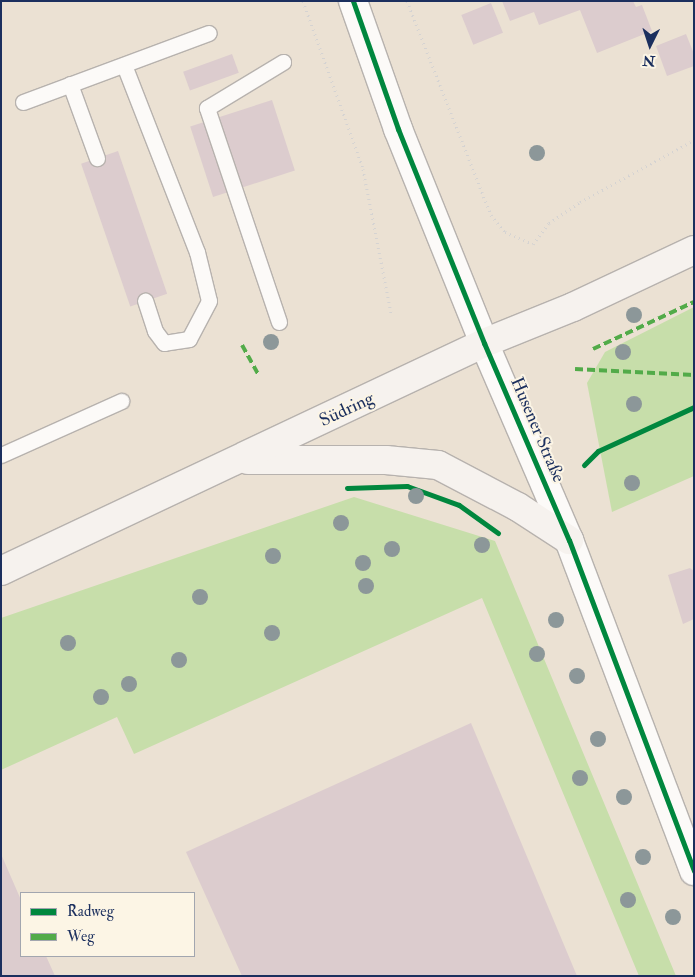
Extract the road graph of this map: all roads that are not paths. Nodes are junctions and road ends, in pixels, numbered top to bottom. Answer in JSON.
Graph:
{"nodes":[{"id":1,"x":353,"y":1,"type":"edge"},
{"id":2,"x":209,"y":33,"type":"dead end"},
{"id":3,"x":282,"y":62,"type":"dead end"},
{"id":4,"x":124,"y":64,"type":"junction"},
{"id":5,"x":70,"y":84,"type":"junction"},
{"id":6,"x":23,"y":102,"type":"dead end"},
{"id":7,"x":97,"y":158,"type":"dead end"},
{"id":8,"x":694,"y":250,"type":"edge"},
{"id":9,"x":145,"y":301,"type":"dead end"},
{"id":10,"x":280,"y":322,"type":"dead end"},
{"id":11,"x":484,"y":343,"type":"junction"},
{"id":12,"x":121,"y":401,"type":"dead end"},
{"id":13,"x":1,"y":455,"type":"edge"},
{"id":14,"x":242,"y":460,"type":"junction"},
{"id":15,"x":569,"y":540,"type":"junction"},
{"id":16,"x":1,"y":571,"type":"edge"},
{"id":17,"x":694,"y":870,"type":"edge"}],
"edges":[{"from":1,"to":11,"type":"street","name":"Husener Straße"},
{"from":2,"to":4,"type":"lane"},
{"from":3,"to":10,"type":"lane"},
{"from":4,"to":5,"type":"lane"},
{"from":4,"to":9,"type":"lane"},
{"from":5,"to":6,"type":"lane"},
{"from":5,"to":7,"type":"lane"},
{"from":8,"to":11,"type":"main road","name":"Südring"},
{"from":11,"to":14,"type":"main road","name":"Südring"},
{"from":11,"to":15,"type":"street","name":"Husener Straße"},
{"from":12,"to":13,"type":"lane"},
{"from":14,"to":15,"type":"main road"},
{"from":14,"to":16,"type":"main road","name":"Südring"},
{"from":15,"to":17,"type":"street","name":"Husener Straße"}]}
